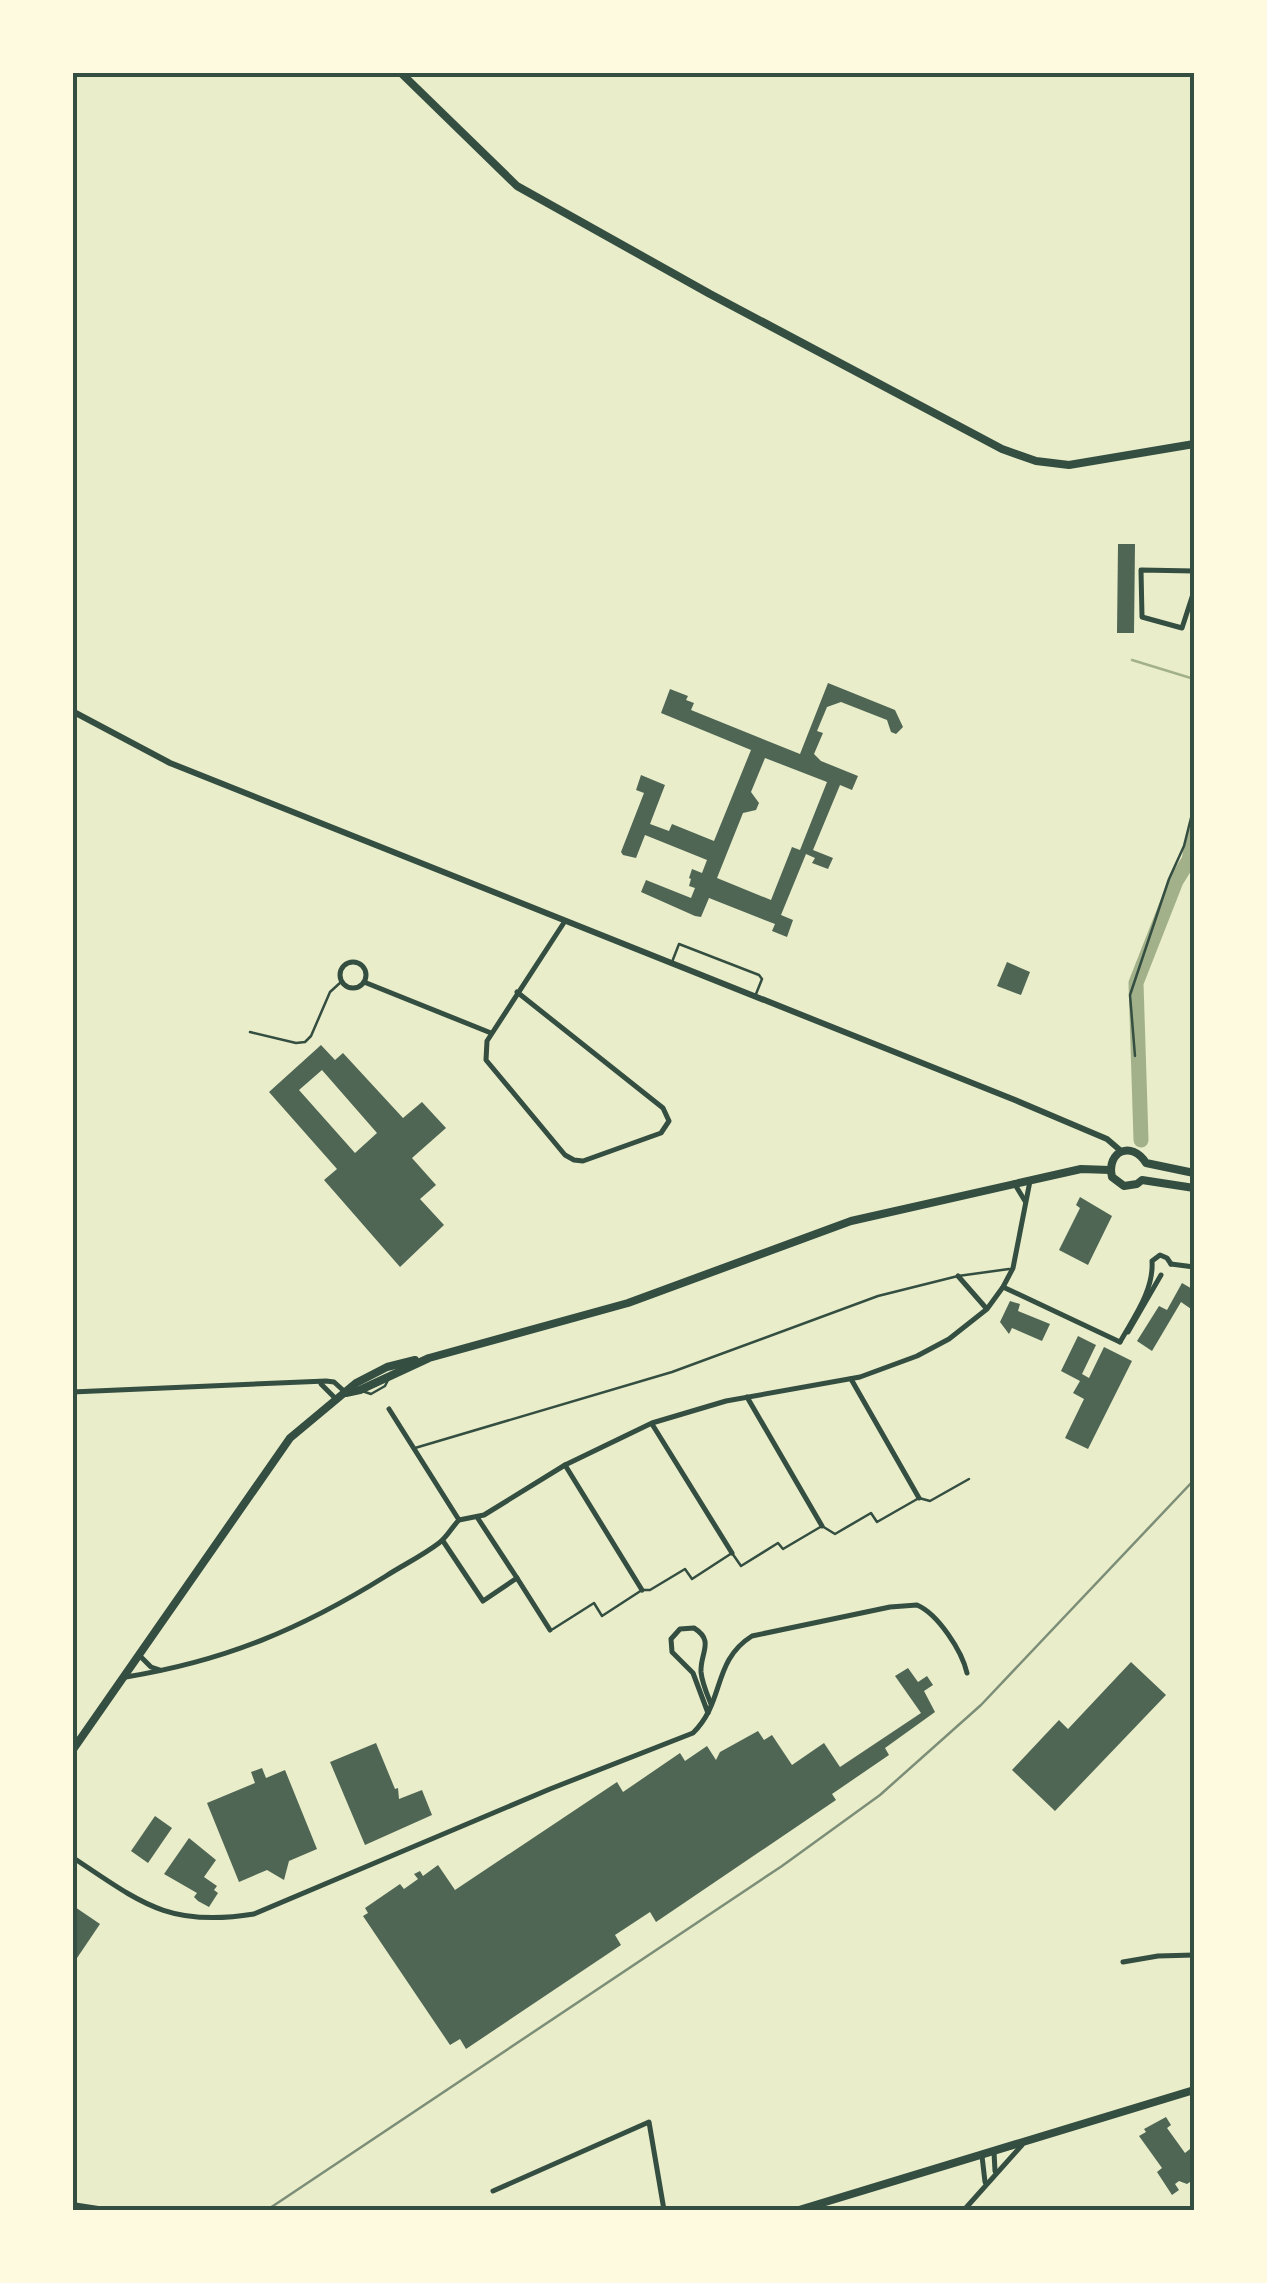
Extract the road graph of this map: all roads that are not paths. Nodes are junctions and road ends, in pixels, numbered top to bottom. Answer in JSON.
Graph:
{"nodes":[{"id":1,"x":400,"y":72,"type":"edge"},
{"id":2,"x":1194,"y":444,"type":"edge"},
{"id":3,"x":1194,"y":570,"type":"edge"},
{"id":4,"x":1194,"y":590,"type":"edge"},
{"id":5,"x":72,"y":712,"type":"edge"},
{"id":6,"x":565,"y":921,"type":"junction"},
{"id":7,"x":671,"y":964,"type":"junction"},
{"id":8,"x":342,"y":982,"type":"junction"},
{"id":9,"x":364,"y":982,"type":"junction"},
{"id":10,"x":518,"y":992,"type":"junction"},
{"id":11,"x":755,"y":997,"type":"junction"},
{"id":12,"x":250,"y":1032,"type":"dead end"},
{"id":13,"x":491,"y":1033,"type":"junction"},
{"id":14,"x":1121,"y":1151,"type":"junction"},
{"id":15,"x":1146,"y":1163,"type":"junction"},
{"id":16,"x":1110,"y":1170,"type":"junction"},
{"id":17,"x":1194,"y":1173,"type":"edge"},
{"id":18,"x":1030,"y":1180,"type":"junction"},
{"id":19,"x":1142,"y":1180,"type":"junction"},
{"id":20,"x":1014,"y":1183,"type":"junction"},
{"id":21,"x":1194,"y":1188,"type":"edge"},
{"id":22,"x":1025,"y":1200,"type":"junction"},
{"id":23,"x":1171,"y":1264,"type":"junction"},
{"id":24,"x":1194,"y":1267,"type":"edge"},
{"id":25,"x":1013,"y":1268,"type":"junction"},
{"id":26,"x":1157,"y":1274,"type":"junction"},
{"id":27,"x":958,"y":1276,"type":"junction"},
{"id":28,"x":1003,"y":1288,"type":"junction"},
{"id":29,"x":987,"y":1309,"type":"junction"},
{"id":30,"x":429,"y":1358,"type":"junction"},
{"id":31,"x":851,"y":1380,"type":"junction"},
{"id":32,"x":318,"y":1382,"type":"junction"},
{"id":33,"x":72,"y":1392,"type":"edge"},
{"id":34,"x":346,"y":1393,"type":"junction"},
{"id":35,"x":747,"y":1396,"type":"junction"},
{"id":36,"x":336,"y":1398,"type":"junction"},
{"id":37,"x":389,"y":1409,"type":"dead end"},
{"id":38,"x":652,"y":1423,"type":"junction"},
{"id":39,"x":414,"y":1448,"type":"junction"},
{"id":40,"x":565,"y":1464,"type":"junction"},
{"id":41,"x":968,"y":1479,"type":"dead end"},
{"id":42,"x":919,"y":1498,"type":"junction"},
{"id":43,"x":477,"y":1517,"type":"junction"},
{"id":44,"x":459,"y":1520,"type":"junction"},
{"id":45,"x":822,"y":1526,"type":"junction"},
{"id":46,"x":443,"y":1541,"type":"junction"},
{"id":47,"x":732,"y":1553,"type":"junction"},
{"id":48,"x":517,"y":1578,"type":"junction"},
{"id":49,"x":642,"y":1590,"type":"junction"},
{"id":50,"x":550,"y":1630,"type":"joint"},
{"id":51,"x":139,"y":1655,"type":"junction"},
{"id":52,"x":163,"y":1671,"type":"junction"},
{"id":53,"x":967,"y":1673,"type":"dead end"},
{"id":54,"x":123,"y":1678,"type":"junction"},
{"id":55,"x":712,"y":1707,"type":"junction"},
{"id":56,"x":709,"y":1718,"type":"junction"},
{"id":57,"x":72,"y":1751,"type":"edge"},
{"id":58,"x":72,"y":1856,"type":"edge"},
{"id":59,"x":1194,"y":1955,"type":"edge"},
{"id":60,"x":1122,"y":1962,"type":"dead end"},
{"id":61,"x":1194,"y":2090,"type":"edge"},
{"id":62,"x":1024,"y":2143,"type":"junction"},
{"id":63,"x":994,"y":2152,"type":"junction"},
{"id":64,"x":982,"y":2156,"type":"junction"},
{"id":65,"x":994,"y":2174,"type":"junction"},
{"id":66,"x":984,"y":2185,"type":"junction"},
{"id":67,"x":493,"y":2190,"type":"dead end"},
{"id":68,"x":72,"y":2206,"type":"edge"},
{"id":69,"x":98,"y":2210,"type":"edge"},
{"id":70,"x":664,"y":2210,"type":"edge"},
{"id":71,"x":800,"y":2210,"type":"edge"},
{"id":72,"x":964,"y":2210,"type":"edge"}],
"edges":[{"from":1,"to":2,"type":"main road"},
{"from":3,"to":4,"type":"street"},
{"from":5,"to":6,"type":"street"},
{"from":6,"to":7,"type":"street"},
{"from":6,"to":10,"type":"street"},
{"from":7,"to":11,"type":"street"},
{"from":7,"to":11,"type":"lane"},
{"from":8,"to":9,"type":"street"},
{"from":8,"to":9,"type":"street"},
{"from":8,"to":12,"type":"lane"},
{"from":9,"to":13,"type":"street"},
{"from":10,"to":13,"type":"street"},
{"from":10,"to":13,"type":"street"},
{"from":11,"to":14,"type":"street"},
{"from":14,"to":15,"type":"main road"},
{"from":14,"to":16,"type":"main road"},
{"from":15,"to":17,"type":"main road"},
{"from":15,"to":19,"type":"main road"},
{"from":16,"to":18,"type":"main road"},
{"from":16,"to":19,"type":"main road"},
{"from":18,"to":20,"type":"main road"},
{"from":18,"to":22,"type":"street"},
{"from":19,"to":21,"type":"main road"},
{"from":20,"to":22,"type":"street"},
{"from":20,"to":30,"type":"main road"},
{"from":22,"to":25,"type":"street"},
{"from":23,"to":24,"type":"street"},
{"from":23,"to":26,"type":"street"},
{"from":23,"to":26,"type":"street"},
{"from":25,"to":27,"type":"lane"},
{"from":25,"to":28,"type":"street"},
{"from":26,"to":28,"type":"street"},
{"from":27,"to":29,"type":"street"},
{"from":27,"to":39,"type":"lane"},
{"from":28,"to":29,"type":"street"},
{"from":29,"to":31,"type":"street"},
{"from":30,"to":34,"type":"main road"},
{"from":30,"to":34,"type":"main road"},
{"from":31,"to":35,"type":"street"},
{"from":31,"to":42,"type":"street"},
{"from":32,"to":33,"type":"street"},
{"from":32,"to":34,"type":"street"},
{"from":32,"to":36,"type":"street"},
{"from":34,"to":36,"type":"main road"},
{"from":35,"to":38,"type":"street"},
{"from":35,"to":45,"type":"street"},
{"from":36,"to":51,"type":"main road"},
{"from":37,"to":39,"type":"street"},
{"from":38,"to":40,"type":"street"},
{"from":38,"to":47,"type":"street"},
{"from":39,"to":44,"type":"street"},
{"from":40,"to":43,"type":"street"},
{"from":40,"to":49,"type":"street"},
{"from":41,"to":42,"type":"lane"},
{"from":42,"to":45,"type":"lane"},
{"from":43,"to":44,"type":"street"},
{"from":43,"to":48,"type":"street"},
{"from":44,"to":46,"type":"street"},
{"from":45,"to":47,"type":"lane"},
{"from":46,"to":48,"type":"street"},
{"from":46,"to":52,"type":"street"},
{"from":47,"to":49,"type":"lane"},
{"from":48,"to":50,"type":"street"},
{"from":49,"to":50,"type":"lane"},
{"from":51,"to":52,"type":"street"},
{"from":51,"to":54,"type":"main road"},
{"from":52,"to":54,"type":"street"},
{"from":53,"to":55,"type":"street"},
{"from":54,"to":57,"type":"main road"},
{"from":55,"to":56,"type":"street"},
{"from":55,"to":56,"type":"street"},
{"from":56,"to":58,"type":"street"},
{"from":59,"to":60,"type":"street"},
{"from":61,"to":62,"type":"main road"},
{"from":62,"to":63,"type":"main road"},
{"from":62,"to":65,"type":"street"},
{"from":63,"to":64,"type":"main road"},
{"from":63,"to":65,"type":"street"},
{"from":64,"to":66,"type":"street"},
{"from":64,"to":71,"type":"main road"},
{"from":65,"to":66,"type":"street"},
{"from":66,"to":72,"type":"street"},
{"from":67,"to":70,"type":"street"},
{"from":68,"to":69,"type":"main road"}]}
